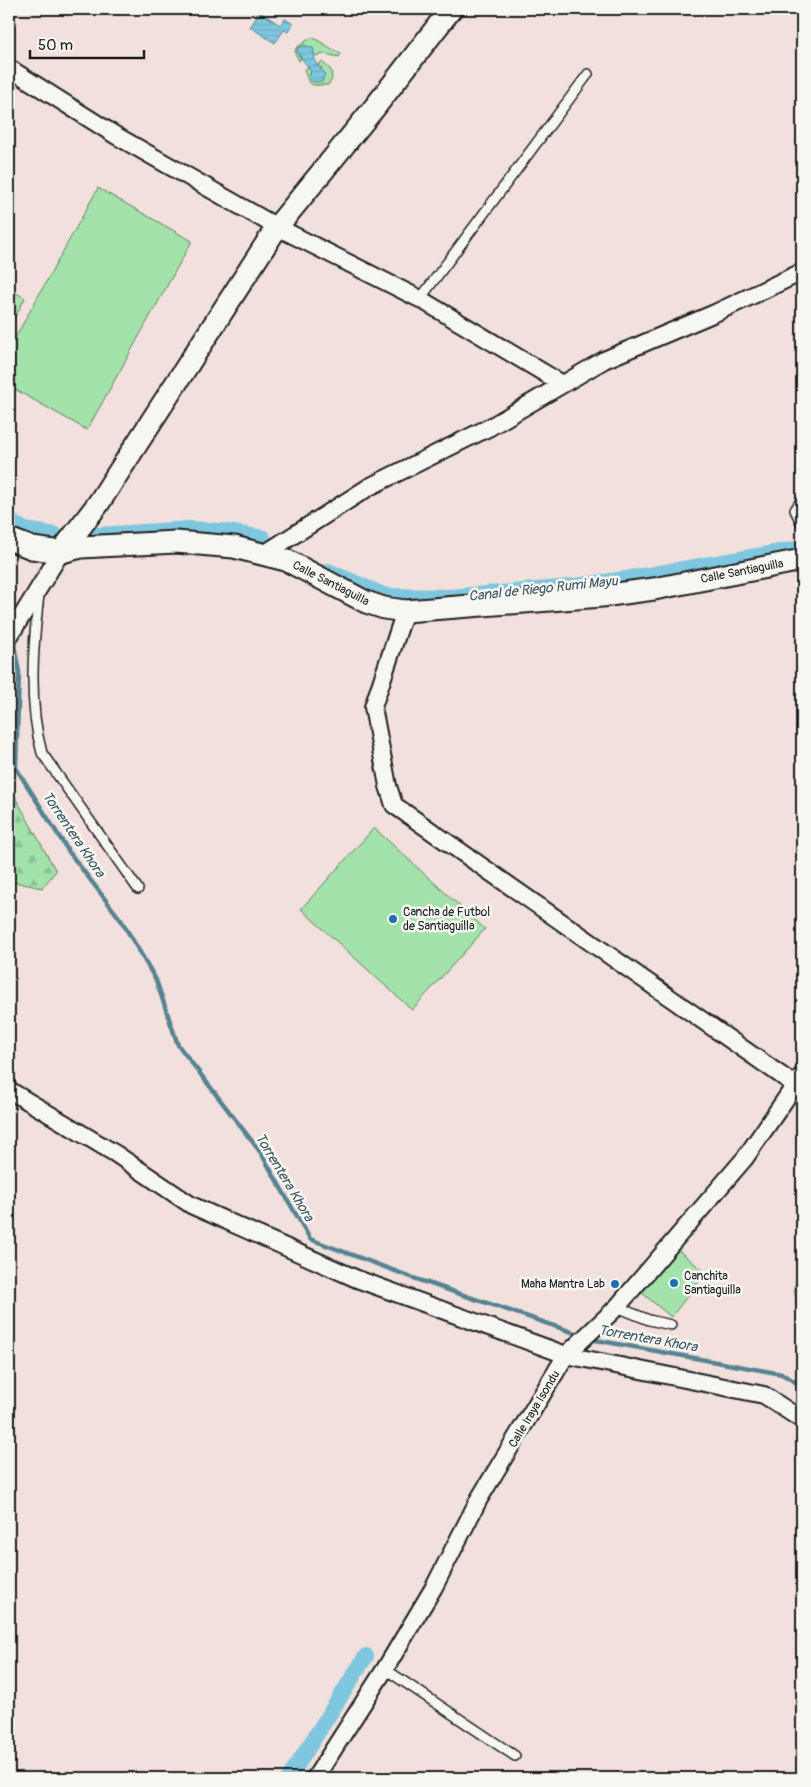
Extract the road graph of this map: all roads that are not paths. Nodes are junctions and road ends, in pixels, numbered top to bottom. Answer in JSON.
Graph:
{"nodes":[{"id":1,"x":451,"y":9,"type":"edge"},
{"id":2,"x":9,"y":68,"type":"edge"},
{"id":3,"x":588,"y":74,"type":"dead end"},
{"id":4,"x":277,"y":227,"type":"junction"},
{"id":5,"x":802,"y":272,"type":"edge"},
{"id":6,"x":420,"y":299,"type":"junction"},
{"id":7,"x":561,"y":383,"type":"junction"},
{"id":8,"x":802,"y":500,"type":"edge"},
{"id":9,"x":802,"y":524,"type":"edge"},
{"id":10,"x":9,"y":539,"type":"edge"},
{"id":11,"x":61,"y":552,"type":"junction"},
{"id":12,"x":264,"y":554,"type":"junction"},
{"id":13,"x":802,"y":560,"type":"edge"},
{"id":14,"x":40,"y":582,"type":"junction"},
{"id":15,"x":405,"y":611,"type":"junction"},
{"id":16,"x":12,"y":632,"type":"edge"},
{"id":17,"x":138,"y":889,"type":"dead end"},
{"id":18,"x":799,"y":1080,"type":"edge"},
{"id":19,"x":9,"y":1090,"type":"edge"},
{"id":20,"x":617,"y":1308,"type":"junction"},
{"id":21,"x":670,"y":1325,"type":"dead end"},
{"id":22,"x":566,"y":1354,"type":"junction"},
{"id":23,"x":802,"y":1420,"type":"edge"},
{"id":24,"x":385,"y":1669,"type":"junction"},
{"id":25,"x":515,"y":1756,"type":"dead end"},
{"id":26,"x":315,"y":1778,"type":"edge"}],
"edges":[{"from":1,"to":4,"type":"street"},
{"from":2,"to":4,"type":"street"},
{"from":3,"to":6,"type":"lane"},
{"from":4,"to":6,"type":"street"},
{"from":4,"to":11,"type":"street"},
{"from":5,"to":7,"type":"street"},
{"from":6,"to":7,"type":"street"},
{"from":7,"to":12,"type":"street"},
{"from":8,"to":9,"type":"lane"},
{"from":10,"to":11,"type":"street","name":"Calle Santiaguilla"},
{"from":11,"to":12,"type":"street","name":"Calle Santiaguilla"},
{"from":11,"to":14,"type":"street"},
{"from":12,"to":15,"type":"street","name":"Calle Santiaguilla"},
{"from":13,"to":15,"type":"street","name":"Calle Santiaguilla"},
{"from":14,"to":16,"type":"street"},
{"from":14,"to":17,"type":"lane"},
{"from":15,"to":18,"type":"street"},
{"from":18,"to":20,"type":"street","name":"Calle Iraya Isondu"},
{"from":19,"to":22,"type":"street"},
{"from":20,"to":21,"type":"lane"},
{"from":20,"to":22,"type":"street","name":"Calle Iraya Isondu"},
{"from":22,"to":23,"type":"street"},
{"from":22,"to":24,"type":"street","name":"Calle Iraya Isondu"},
{"from":24,"to":25,"type":"lane"},
{"from":24,"to":26,"type":"street","name":"Calle Iraya Isondu"}]}
